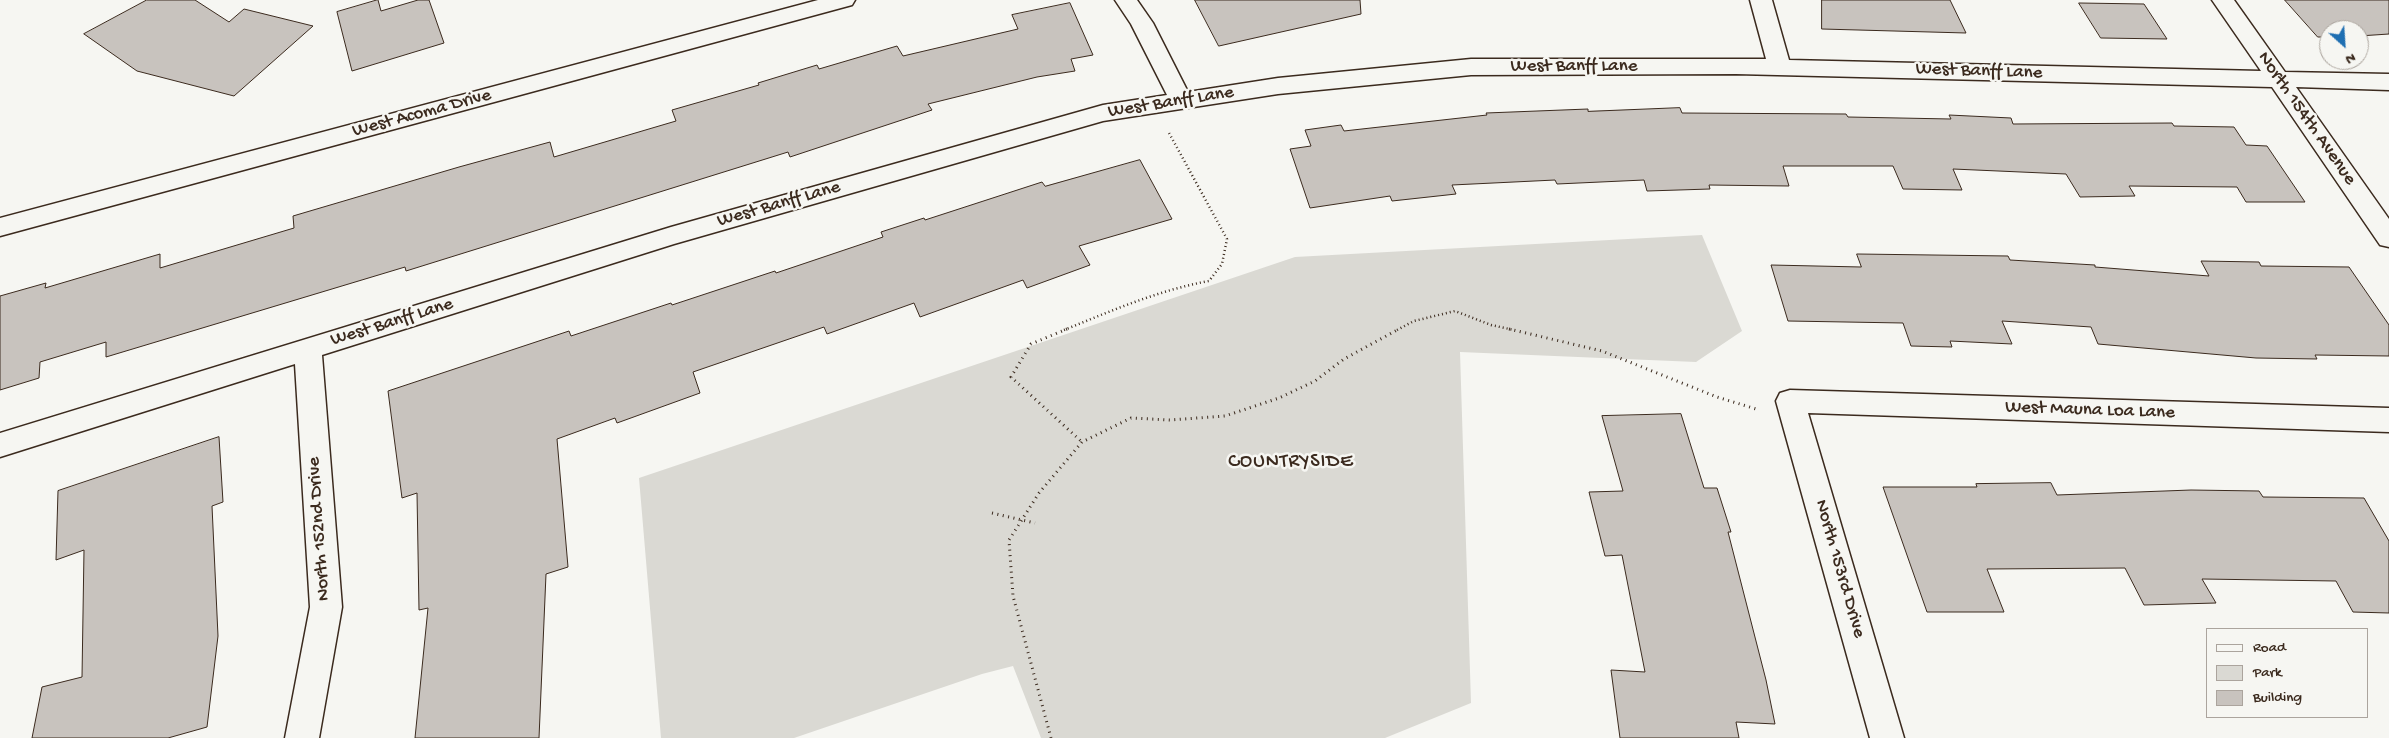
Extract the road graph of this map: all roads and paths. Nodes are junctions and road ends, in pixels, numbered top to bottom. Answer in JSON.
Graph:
{"nodes":[{"id":1,"x":844,"y":0,"type":"edge"},
{"id":2,"x":1126,"y":0,"type":"edge"},
{"id":3,"x":1761,"y":0,"type":"edge"},
{"id":4,"x":2223,"y":0,"type":"edge"},
{"id":5,"x":1780,"y":67,"type":"junction"},
{"id":6,"x":2279,"y":81,"type":"junction"},
{"id":7,"x":2389,"y":82,"type":"edge"},
{"id":8,"x":1180,"y":101,"type":"junction"},
{"id":9,"x":1156,"y":105,"type":"junction"},
{"id":10,"x":0,"y":227,"type":"edge"},
{"id":11,"x":2389,"y":238,"type":"edge"},
{"id":12,"x":308,"y":349,"type":"junction"},
{"id":13,"x":1793,"y":411,"type":"junction"},
{"id":14,"x":2389,"y":420,"type":"edge"},
{"id":15,"x":1082,"y":442,"type":"junction"},
{"id":16,"x":0,"y":445,"type":"edge"},
{"id":17,"x":992,"y":512,"type":"dead end"},
{"id":18,"x":1022,"y":520,"type":"junction"},
{"id":19,"x":1035,"y":523,"type":"dead end"},
{"id":20,"x":302,"y":738,"type":"edge"},
{"id":21,"x":1051,"y":738,"type":"edge"},
{"id":22,"x":1888,"y":738,"type":"edge"}],
"edges":[{"from":1,"to":10,"type":"street","name":"West Acoma Drive"},
{"from":2,"to":8,"type":"street"},
{"from":3,"to":5,"type":"street"},
{"from":4,"to":6,"type":"street","name":"North 154th Avenue"},
{"from":5,"to":6,"type":"street","name":"West Banff Lane"},
{"from":5,"to":8,"type":"street","name":"West Banff Lane"},
{"from":6,"to":7,"type":"street","name":"West Banff Lane"},
{"from":6,"to":11,"type":"street","name":"North 154th Avenue"},
{"from":8,"to":9,"type":"street","name":"West Banff Lane"},
{"from":9,"to":12,"type":"street","name":"West Banff Lane"},
{"from":9,"to":15,"type":"path"},
{"from":12,"to":16,"type":"street","name":"West Banff Lane"},
{"from":12,"to":20,"type":"street","name":"North 152nd Drive"},
{"from":13,"to":14,"type":"street","name":"West Mauna Loa Lane"},
{"from":13,"to":15,"type":"path"},
{"from":13,"to":22,"type":"street","name":"North 153rd Drive"},
{"from":15,"to":18,"type":"path"},
{"from":17,"to":18,"type":"path"},
{"from":18,"to":19,"type":"path"},
{"from":18,"to":21,"type":"path"}]}
